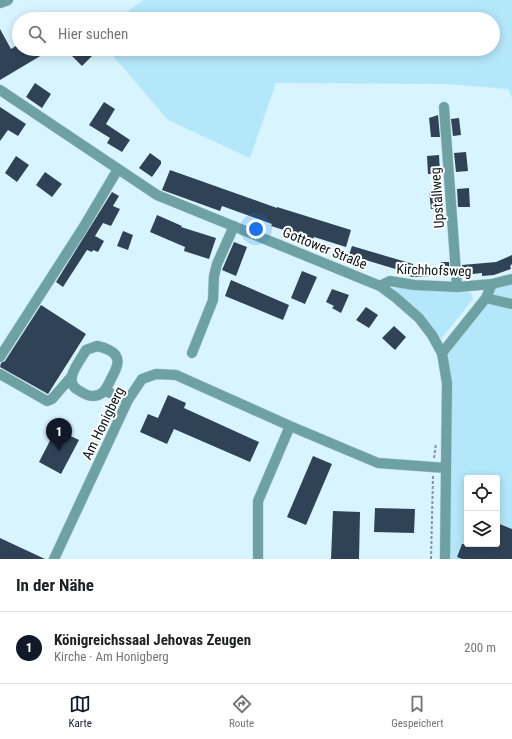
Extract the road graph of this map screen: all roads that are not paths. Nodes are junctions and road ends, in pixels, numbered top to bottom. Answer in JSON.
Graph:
{"nodes":[{"id":1,"x":8,"y":0,"type":"edge"},
{"id":2,"x":0,"y":3,"type":"edge"},
{"id":3,"x":0,"y":90,"type":"edge"},
{"id":4,"x":444,"y":107,"type":"dead end"},
{"id":5,"x":118,"y":169,"type":"junction"},
{"id":6,"x":234,"y":226,"type":"junction"},
{"id":7,"x":512,"y":279,"type":"edge"},
{"id":8,"x":492,"y":284,"type":"junction"},
{"id":9,"x":380,"y":286,"type":"junction"},
{"id":10,"x":457,"y":287,"type":"junction"},
{"id":11,"x":486,"y":298,"type":"junction"},
{"id":12,"x":512,"y":304,"type":"edge"},
{"id":13,"x":192,"y":353,"type":"dead end"},
{"id":14,"x":442,"y":353,"type":"junction"},
{"id":15,"x":0,"y":357,"type":"edge"},
{"id":16,"x":0,"y":374,"type":"edge"},
{"id":17,"x":72,"y":376,"type":"junction"},
{"id":18,"x":105,"y":391,"type":"junction"},
{"id":19,"x":128,"y":400,"type":"junction"},
{"id":20,"x":290,"y":426,"type":"junction"},
{"id":21,"x":446,"y":468,"type":"junction"},
{"id":22,"x":54,"y":559,"type":"edge"},
{"id":23,"x":258,"y":559,"type":"edge"},
{"id":24,"x":445,"y":559,"type":"edge"}],
"edges":[{"from":1,"to":2,"type":"street"},
{"from":3,"to":5,"type":"street","name":"Gottower Straße"},
{"from":4,"to":10,"type":"street","name":"Upstallweg"},
{"from":5,"to":6,"type":"street","name":"Gottower Straße"},
{"from":5,"to":15,"type":"street"},
{"from":6,"to":9,"type":"street","name":"Gottower Straße"},
{"from":6,"to":13,"type":"street"},
{"from":7,"to":8,"type":"street","name":"Kirchhofsweg"},
{"from":8,"to":10,"type":"street","name":"Kirchhofsweg"},
{"from":8,"to":11,"type":"street"},
{"from":9,"to":10,"type":"street","name":"Kirchhofsweg"},
{"from":9,"to":14,"type":"street","name":"Gottower Straße"},
{"from":11,"to":12,"type":"street"},
{"from":11,"to":14,"type":"street"},
{"from":14,"to":21,"type":"street","name":"Gottower Straße"},
{"from":16,"to":17,"type":"street"},
{"from":17,"to":18,"type":"street"},
{"from":17,"to":18,"type":"street"},
{"from":18,"to":19,"type":"street"},
{"from":19,"to":20,"type":"street","name":"Am Honigberg"},
{"from":19,"to":22,"type":"street","name":"Am Honigberg"},
{"from":20,"to":21,"type":"street","name":"Am Honigberg"},
{"from":20,"to":23,"type":"street"},
{"from":21,"to":24,"type":"street","name":"Gottower Straße"}]}
